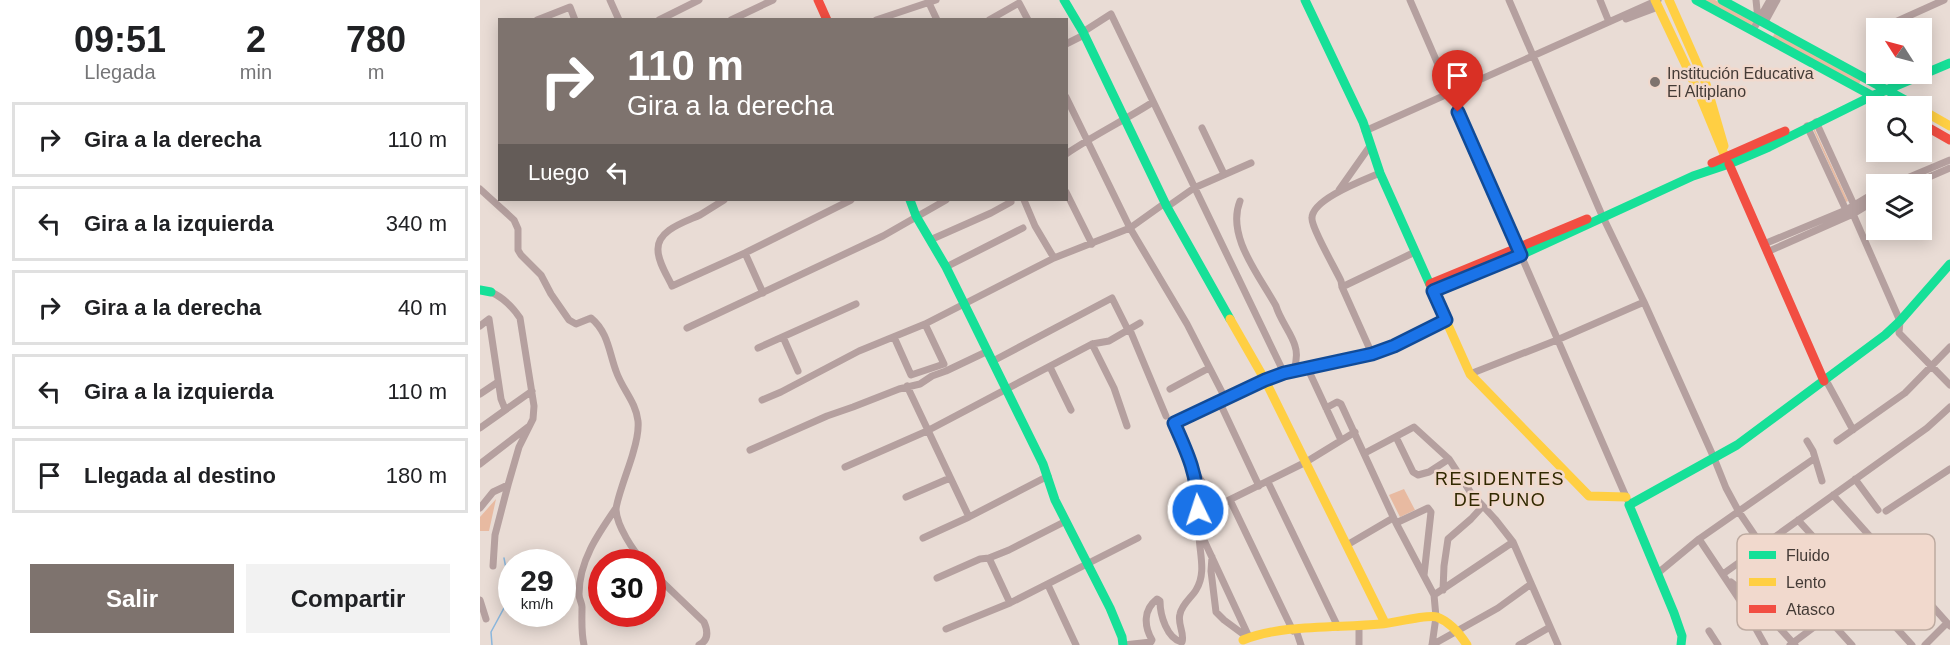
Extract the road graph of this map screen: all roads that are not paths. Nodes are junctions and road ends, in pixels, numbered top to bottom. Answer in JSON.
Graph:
{"nodes":[{"id":1,"x":610,"y":0,"type":"edge"},
{"id":2,"x":699,"y":0,"type":"edge"},
{"id":3,"x":773,"y":0,"type":"edge"},
{"id":4,"x":818,"y":0,"type":"edge"},
{"id":5,"x":1064,"y":0,"type":"edge"},
{"id":6,"x":1305,"y":0,"type":"edge"},
{"id":7,"x":1410,"y":0,"type":"edge"},
{"id":8,"x":1509,"y":0,"type":"edge"},
{"id":9,"x":1600,"y":0,"type":"edge"},
{"id":10,"x":1696,"y":0,"type":"edge"},
{"id":11,"x":1722,"y":0,"type":"edge"},
{"id":12,"x":1756,"y":0,"type":"edge"},
{"id":13,"x":1770,"y":0,"type":"edge"},
{"id":14,"x":1777,"y":0,"type":"edge"},
{"id":15,"x":1944,"y":0,"type":"edge"},
{"id":16,"x":932,"y":2,"type":"edge"},
{"id":17,"x":1663,"y":2,"type":"edge"},
{"id":18,"x":542,"y":18,"type":"edge"},
{"id":19,"x":574,"y":18,"type":"edge"},
{"id":20,"x":619,"y":18,"type":"edge"},
{"id":21,"x":662,"y":18,"type":"edge"},
{"id":22,"x":735,"y":18,"type":"edge"},
{"id":23,"x":826,"y":18,"type":"edge"},
{"id":24,"x":882,"y":18,"type":"edge"},
{"id":25,"x":936,"y":18,"type":"edge"},
{"id":26,"x":993,"y":18,"type":"edge"},
{"id":27,"x":1027,"y":18,"type":"edge"},
{"id":28,"x":1904,"y":18,"type":"edge"},
{"id":29,"x":1758,"y":20,"type":"junction"},
{"id":30,"x":1609,"y":22,"type":"junction"},
{"id":31,"x":1771,"y":26,"type":"junction"},
{"id":32,"x":1753,"y":30,"type":"junction"},
{"id":33,"x":1585,"y":33,"type":"junction"},
{"id":34,"x":1084,"y":34,"type":"junction"},
{"id":35,"x":1767,"y":38,"type":"junction"},
{"id":36,"x":1068,"y":43,"type":"edge"},
{"id":37,"x":1533,"y":55,"type":"junction"},
{"id":38,"x":1950,"y":63,"type":"edge"},
{"id":39,"x":1886,"y":90,"type":"junction"},
{"id":40,"x":1450,"y":92,"type":"junction"},
{"id":41,"x":1869,"y":94,"type":"junction"},
{"id":42,"x":1873,"y":96,"type":"edge"},
{"id":43,"x":1897,"y":96,"type":"edge"},
{"id":44,"x":1068,"y":102,"type":"edge"},
{"id":45,"x":1153,"y":102,"type":"junction"},
{"id":46,"x":1932,"y":116,"type":"edge"},
{"id":47,"x":1125,"y":120,"type":"junction"},
{"id":48,"x":1812,"y":124,"type":"junction"},
{"id":49,"x":1950,"y":126,"type":"edge"},
{"id":50,"x":1202,"y":128,"type":"dead end"},
{"id":51,"x":1932,"y":130,"type":"edge"},
{"id":52,"x":1365,"y":131,"type":"junction"},
{"id":53,"x":1087,"y":140,"type":"junction"},
{"id":54,"x":1950,"y":140,"type":"edge"},
{"id":55,"x":1370,"y":146,"type":"junction"},
{"id":56,"x":1068,"y":153,"type":"edge"},
{"id":57,"x":1726,"y":159,"type":"junction"},
{"id":58,"x":1950,"y":160,"type":"edge"},
{"id":59,"x":1251,"y":164,"type":"dead end"},
{"id":60,"x":1950,"y":168,"type":"edge"},
{"id":61,"x":1224,"y":174,"type":"junction"},
{"id":62,"x":1380,"y":174,"type":"junction"},
{"id":63,"x":1917,"y":174,"type":"edge"},
{"id":64,"x":1932,"y":176,"type":"edge"},
{"id":65,"x":1194,"y":188,"type":"junction"},
{"id":66,"x":480,"y":189,"type":"edge"},
{"id":67,"x":1337,"y":192,"type":"junction"},
{"id":68,"x":1068,"y":196,"type":"edge"},
{"id":69,"x":1866,"y":198,"type":"edge"},
{"id":70,"x":722,"y":201,"type":"edge"},
{"id":71,"x":849,"y":201,"type":"edge"},
{"id":72,"x":910,"y":201,"type":"edge"},
{"id":73,"x":944,"y":201,"type":"edge"},
{"id":74,"x":1024,"y":201,"type":"edge"},
{"id":75,"x":1240,"y":201,"type":"dead end"},
{"id":76,"x":1011,"y":202,"type":"dead end"},
{"id":77,"x":1866,"y":204,"type":"edge"},
{"id":78,"x":1166,"y":205,"type":"junction"},
{"id":79,"x":1854,"y":205,"type":"junction"},
{"id":80,"x":1849,"y":212,"type":"junction"},
{"id":81,"x":1603,"y":215,"type":"junction"},
{"id":82,"x":916,"y":216,"type":"junction"},
{"id":83,"x":1023,"y":228,"type":"dead end"},
{"id":84,"x":1130,"y":228,"type":"junction"},
{"id":85,"x":930,"y":240,"type":"junction"},
{"id":86,"x":1092,"y":244,"type":"junction"},
{"id":87,"x":1766,"y":248,"type":"junction"},
{"id":88,"x":1415,"y":252,"type":"junction"},
{"id":89,"x":1519,"y":252,"type":"junction"},
{"id":90,"x":745,"y":253,"type":"junction"},
{"id":91,"x":1054,"y":258,"type":"junction"},
{"id":92,"x":1950,"y":264,"type":"edge"},
{"id":93,"x":946,"y":267,"type":"junction"},
{"id":94,"x":1342,"y":287,"type":"junction"},
{"id":95,"x":1432,"y":288,"type":"junction"},
{"id":96,"x":480,"y":290,"type":"edge"},
{"id":97,"x":491,"y":292,"type":"joint"},
{"id":98,"x":763,"y":293,"type":"junction"},
{"id":99,"x":1644,"y":302,"type":"junction"},
{"id":100,"x":964,"y":303,"type":"junction"},
{"id":101,"x":856,"y":304,"type":"dead end"},
{"id":102,"x":1446,"y":320,"type":"junction"},
{"id":103,"x":1900,"y":321,"type":"junction"},
{"id":104,"x":1140,"y":323,"type":"dead end"},
{"id":105,"x":925,"y":324,"type":"junction"},
{"id":106,"x":480,"y":326,"type":"edge"},
{"id":107,"x":687,"y":328,"type":"dead end"},
{"id":108,"x":1129,"y":330,"type":"junction"},
{"id":109,"x":783,"y":337,"type":"junction"},
{"id":110,"x":894,"y":337,"type":"junction"},
{"id":111,"x":1557,"y":340,"type":"junction"},
{"id":112,"x":1092,"y":345,"type":"junction"},
{"id":113,"x":1950,"y":347,"type":"edge"},
{"id":114,"x":758,"y":348,"type":"dead end"},
{"id":115,"x":988,"y":351,"type":"junction"},
{"id":116,"x":1372,"y":354,"type":"junction"},
{"id":117,"x":993,"y":361,"type":"junction"},
{"id":118,"x":1931,"y":366,"type":"junction"},
{"id":119,"x":1050,"y":367,"type":"junction"},
{"id":120,"x":1307,"y":367,"type":"junction"},
{"id":121,"x":1209,"y":368,"type":"junction"},
{"id":122,"x":1294,"y":370,"type":"junction"},
{"id":123,"x":798,"y":371,"type":"dead end"},
{"id":124,"x":1284,"y":373,"type":"junction"},
{"id":125,"x":1470,"y":374,"type":"junction"},
{"id":126,"x":1265,"y":380,"type":"junction"},
{"id":127,"x":1824,"y":381,"type":"junction"},
{"id":128,"x":498,"y":382,"type":"junction"},
{"id":129,"x":1950,"y":385,"type":"edge"},
{"id":130,"x":907,"y":386,"type":"junction"},
{"id":131,"x":1007,"y":389,"type":"junction"},
{"id":132,"x":1170,"y":389,"type":"dead end"},
{"id":133,"x":532,"y":391,"type":"junction"},
{"id":134,"x":480,"y":394,"type":"edge"},
{"id":135,"x":762,"y":400,"type":"dead end"},
{"id":136,"x":1219,"y":401,"type":"junction"},
{"id":137,"x":1950,"y":407,"type":"edge"},
{"id":138,"x":1326,"y":408,"type":"junction"},
{"id":139,"x":505,"y":410,"type":"junction"},
{"id":140,"x":1071,"y":410,"type":"dead end"},
{"id":141,"x":1166,"y":416,"type":"dead end"},
{"id":142,"x":530,"y":426,"type":"junction"},
{"id":143,"x":1127,"y":426,"type":"dead end"},
{"id":144,"x":480,"y":428,"type":"edge"},
{"id":145,"x":1853,"y":430,"type":"junction"},
{"id":146,"x":927,"y":431,"type":"junction"},
{"id":147,"x":1355,"y":432,"type":"junction"},
{"id":148,"x":1396,"y":436,"type":"junction"},
{"id":149,"x":1341,"y":440,"type":"junction"},
{"id":150,"x":1808,"y":441,"type":"dead end"},
{"id":151,"x":1837,"y":441,"type":"dead end"},
{"id":152,"x":750,"y":450,"type":"dead end"},
{"id":153,"x":1365,"y":453,"type":"junction"},
{"id":154,"x":1714,"y":458,"type":"junction"},
{"id":155,"x":1815,"y":458,"type":"junction"},
{"id":156,"x":1449,"y":459,"type":"junction"},
{"id":157,"x":1306,"y":462,"type":"junction"},
{"id":158,"x":480,"y":464,"type":"edge"},
{"id":159,"x":845,"y":467,"type":"dead end"},
{"id":160,"x":1950,"y":469,"type":"edge"},
{"id":161,"x":1194,"y":470,"type":"junction"},
{"id":162,"x":1048,"y":476,"type":"junction"},
{"id":163,"x":950,"y":478,"type":"junction"},
{"id":164,"x":1856,"y":479,"type":"junction"},
{"id":165,"x":1822,"y":481,"type":"dead end"},
{"id":166,"x":1268,"y":482,"type":"junction"},
{"id":167,"x":508,"y":485,"type":"junction"},
{"id":168,"x":1259,"y":486,"type":"junction"},
{"id":169,"x":1833,"y":495,"type":"junction"},
{"id":170,"x":906,"y":497,"type":"dead end"},
{"id":171,"x":1230,"y":500,"type":"junction"},
{"id":172,"x":1628,"y":501,"type":"junction"},
{"id":173,"x":1483,"y":506,"type":"junction"},
{"id":174,"x":480,"y":508,"type":"edge"},
{"id":175,"x":616,"y":508,"type":"junction"},
{"id":176,"x":1739,"y":512,"type":"junction"},
{"id":177,"x":969,"y":517,"type":"junction"},
{"id":178,"x":1798,"y":520,"type":"junction"},
{"id":179,"x":1066,"y":521,"type":"junction"},
{"id":180,"x":1395,"y":521,"type":"junction"},
{"id":181,"x":1199,"y":531,"type":"junction"},
{"id":182,"x":1754,"y":534,"type":"edge"},
{"id":183,"x":1779,"y":534,"type":"edge"},
{"id":184,"x":1811,"y":534,"type":"edge"},
{"id":185,"x":1869,"y":534,"type":"edge"},
{"id":186,"x":923,"y":537,"type":"dead end"},
{"id":187,"x":1138,"y":538,"type":"dead end"},
{"id":188,"x":1699,"y":540,"type":"junction"},
{"id":189,"x":1513,"y":542,"type":"junction"},
{"id":190,"x":1347,"y":545,"type":"junction"},
{"id":191,"x":635,"y":549,"type":"edge"},
{"id":192,"x":1212,"y":557,"type":"junction"},
{"id":193,"x":989,"y":558,"type":"junction"},
{"id":194,"x":1088,"y":564,"type":"junction"},
{"id":195,"x":1737,"y":564,"type":"edge"},
{"id":196,"x":493,"y":566,"type":"dead end"},
{"id":197,"x":1658,"y":573,"type":"junction"},
{"id":198,"x":1723,"y":574,"type":"junction"},
{"id":199,"x":1424,"y":575,"type":"junction"},
{"id":200,"x":938,"y":578,"type":"dead end"},
{"id":201,"x":1531,"y":584,"type":"junction"},
{"id":202,"x":666,"y":585,"type":"edge"},
{"id":203,"x":1048,"y":585,"type":"junction"},
{"id":204,"x":1737,"y":586,"type":"edge"},
{"id":205,"x":1443,"y":590,"type":"junction"},
{"id":206,"x":1434,"y":595,"type":"junction"},
{"id":207,"x":1737,"y":598,"type":"edge"},
{"id":208,"x":480,"y":600,"type":"edge"},
{"id":209,"x":1010,"y":603,"type":"junction"},
{"id":210,"x":1935,"y":609,"type":"edge"},
{"id":211,"x":1436,"y":617,"type":"junction"},
{"id":212,"x":486,"y":619,"type":"dead end"},
{"id":213,"x":1385,"y":623,"type":"junction"},
{"id":214,"x":1359,"y":625,"type":"junction"},
{"id":215,"x":1949,"y":625,"type":"edge"},
{"id":216,"x":1338,"y":627,"type":"junction"},
{"id":217,"x":1550,"y":627,"type":"junction"},
{"id":218,"x":946,"y":629,"type":"dead end"},
{"id":219,"x":1295,"y":630,"type":"junction"},
{"id":220,"x":1457,"y":630,"type":"junction"},
{"id":221,"x":1756,"y":630,"type":"edge"},
{"id":222,"x":1781,"y":630,"type":"edge"},
{"id":223,"x":1811,"y":630,"type":"edge"},
{"id":224,"x":1838,"y":630,"type":"edge"},
{"id":225,"x":1898,"y":630,"type":"edge"},
{"id":226,"x":1709,"y":631,"type":"dead end"},
{"id":227,"x":1245,"y":640,"type":"edge"},
{"id":228,"x":1682,"y":644,"type":"edge"},
{"id":229,"x":1793,"y":644,"type":"edge"},
{"id":230,"x":584,"y":645,"type":"edge"},
{"id":231,"x":699,"y":645,"type":"edge"},
{"id":232,"x":1076,"y":645,"type":"edge"},
{"id":233,"x":1124,"y":645,"type":"edge"},
{"id":234,"x":1301,"y":645,"type":"edge"},
{"id":235,"x":1359,"y":645,"type":"edge"},
{"id":236,"x":1432,"y":645,"type":"edge"},
{"id":237,"x":1467,"y":645,"type":"edge"},
{"id":238,"x":1519,"y":645,"type":"edge"},
{"id":239,"x":1558,"y":645,"type":"edge"},
{"id":240,"x":1718,"y":645,"type":"edge"},
{"id":241,"x":1765,"y":645,"type":"edge"},
{"id":242,"x":1852,"y":645,"type":"edge"},
{"id":243,"x":1912,"y":645,"type":"edge"},
{"id":244,"x":1925,"y":645,"type":"edge"}],
"edges":[{"from":1,"to":20,"type":"street"},
{"from":2,"to":21,"type":"street"},
{"from":3,"to":22,"type":"street"},
{"from":4,"to":23,"type":"street"},
{"from":5,"to":34,"type":"street"},
{"from":6,"to":52,"type":"street"},
{"from":7,"to":40,"type":"street"},
{"from":8,"to":37,"type":"street"},
{"from":9,"to":30,"type":"street"},
{"from":10,"to":32,"type":"street"},
{"from":11,"to":29,"type":"street"},
{"from":12,"to":29,"type":"street"},
{"from":13,"to":29,"type":"street"},
{"from":14,"to":31,"type":"street"},
{"from":15,"to":28,"type":"street"},
{"from":16,"to":24,"type":"street"},
{"from":16,"to":25,"type":"street"},
{"from":17,"to":30,"type":"street"},
{"from":17,"to":33,"type":"street"},
{"from":17,"to":57,"type":"street"},
{"from":18,"to":19,"type":"street"},
{"from":26,"to":27,"type":"street"},
{"from":29,"to":31,"type":"street"},
{"from":29,"to":32,"type":"street"},
{"from":30,"to":33,"type":"street"},
{"from":31,"to":35,"type":"street"},
{"from":31,"to":39,"type":"street"},
{"from":32,"to":35,"type":"street"},
{"from":33,"to":37,"type":"street"},
{"from":34,"to":36,"type":"street"},
{"from":34,"to":45,"type":"street"},
{"from":34,"to":47,"type":"street"},
{"from":35,"to":41,"type":"street"},
{"from":37,"to":40,"type":"street"},
{"from":37,"to":81,"type":"street"},
{"from":38,"to":39,"type":"street"},
{"from":39,"to":41,"type":"street"},
{"from":39,"to":43,"type":"street"},
{"from":40,"to":52,"type":"street"},
{"from":40,"to":89,"type":"street"},
{"from":41,"to":42,"type":"street"},
{"from":41,"to":48,"type":"street"},
{"from":41,"to":57,"type":"street"},
{"from":44,"to":53,"type":"street"},
{"from":45,"to":47,"type":"street"},
{"from":45,"to":65,"type":"street"},
{"from":46,"to":49,"type":"street"},
{"from":47,"to":53,"type":"street"},
{"from":47,"to":78,"type":"street"},
{"from":48,"to":57,"type":"street"},
{"from":48,"to":79,"type":"street"},
{"from":48,"to":80,"type":"street"},
{"from":50,"to":61,"type":"street"},
{"from":51,"to":54,"type":"street"},
{"from":52,"to":55,"type":"street"},
{"from":53,"to":56,"type":"street"},
{"from":53,"to":84,"type":"street"},
{"from":55,"to":62,"type":"street"},
{"from":55,"to":67,"type":"street"},
{"from":57,"to":81,"type":"street"},
{"from":57,"to":87,"type":"street"},
{"from":58,"to":63,"type":"street"},
{"from":59,"to":61,"type":"street"},
{"from":60,"to":64,"type":"street"},
{"from":61,"to":65,"type":"street"},
{"from":62,"to":67,"type":"street"},
{"from":62,"to":88,"type":"street"},
{"from":65,"to":78,"type":"street"},
{"from":65,"to":124,"type":"street"},
{"from":66,"to":175,"type":"street"},
{"from":67,"to":94,"type":"street"},
{"from":68,"to":86,"type":"street"},
{"from":69,"to":79,"type":"street"},
{"from":70,"to":90,"type":"street"},
{"from":71,"to":90,"type":"street"},
{"from":72,"to":82,"type":"street"},
{"from":73,"to":82,"type":"street"},
{"from":74,"to":91,"type":"street"},
{"from":75,"to":122,"type":"street"},
{"from":76,"to":85,"type":"street"},
{"from":77,"to":80,"type":"street"},
{"from":78,"to":84,"type":"street"},
{"from":78,"to":126,"type":"street"},
{"from":79,"to":80,"type":"street"},
{"from":80,"to":87,"type":"street"},
{"from":80,"to":103,"type":"street"},
{"from":81,"to":89,"type":"street"},
{"from":81,"to":99,"type":"street"},
{"from":82,"to":85,"type":"street"},
{"from":82,"to":98,"type":"street"},
{"from":83,"to":93,"type":"street"},
{"from":84,"to":86,"type":"street"},
{"from":84,"to":121,"type":"street"},
{"from":85,"to":93,"type":"street"},
{"from":86,"to":91,"type":"street"},
{"from":87,"to":127,"type":"street"},
{"from":88,"to":94,"type":"street"},
{"from":88,"to":95,"type":"street"},
{"from":89,"to":95,"type":"street"},
{"from":89,"to":111,"type":"street"},
{"from":90,"to":98,"type":"street"},
{"from":91,"to":100,"type":"street"},
{"from":92,"to":103,"type":"street"},
{"from":93,"to":100,"type":"street"},
{"from":94,"to":116,"type":"street"},
{"from":95,"to":102,"type":"street"},
{"from":96,"to":97,"type":"street"},
{"from":97,"to":133,"type":"street"},
{"from":98,"to":107,"type":"street"},
{"from":99,"to":111,"type":"street"},
{"from":99,"to":154,"type":"street"},
{"from":100,"to":105,"type":"street"},
{"from":100,"to":115,"type":"street"},
{"from":101,"to":109,"type":"street"},
{"from":102,"to":116,"type":"street"},
{"from":102,"to":125,"type":"street"},
{"from":103,"to":118,"type":"street"},
{"from":103,"to":127,"type":"street"},
{"from":104,"to":108,"type":"street"},
{"from":105,"to":110,"type":"street"},
{"from":105,"to":110,"type":"street"},
{"from":106,"to":128,"type":"street"},
{"from":108,"to":112,"type":"street"},
{"from":108,"to":117,"type":"street"},
{"from":108,"to":141,"type":"street"},
{"from":109,"to":114,"type":"street"},
{"from":109,"to":123,"type":"street"},
{"from":110,"to":135,"type":"street"},
{"from":111,"to":125,"type":"street"},
{"from":111,"to":172,"type":"street"},
{"from":112,"to":119,"type":"street"},
{"from":112,"to":143,"type":"street"},
{"from":113,"to":118,"type":"street"},
{"from":115,"to":117,"type":"street"},
{"from":115,"to":130,"type":"street"},
{"from":116,"to":120,"type":"street"},
{"from":117,"to":131,"type":"street"},
{"from":118,"to":129,"type":"street"},
{"from":118,"to":145,"type":"street"},
{"from":119,"to":131,"type":"street"},
{"from":119,"to":140,"type":"street"},
{"from":120,"to":122,"type":"street"},
{"from":120,"to":138,"type":"street"},
{"from":121,"to":132,"type":"street"},
{"from":121,"to":136,"type":"street"},
{"from":122,"to":124,"type":"street"},
{"from":124,"to":126,"type":"street"},
{"from":125,"to":172,"type":"street"},
{"from":126,"to":136,"type":"street"},
{"from":126,"to":157,"type":"street"},
{"from":127,"to":145,"type":"street"},
{"from":127,"to":154,"type":"street"},
{"from":128,"to":134,"type":"street"},
{"from":128,"to":139,"type":"street"},
{"from":130,"to":146,"type":"street"},
{"from":130,"to":152,"type":"street"},
{"from":131,"to":146,"type":"street"},
{"from":131,"to":162,"type":"street"},
{"from":133,"to":139,"type":"street"},
{"from":133,"to":142,"type":"street"},
{"from":136,"to":161,"type":"street"},
{"from":136,"to":168,"type":"street"},
{"from":137,"to":164,"type":"street"},
{"from":138,"to":147,"type":"street"},
{"from":138,"to":149,"type":"street"},
{"from":139,"to":144,"type":"street"},
{"from":142,"to":158,"type":"street"},
{"from":142,"to":167,"type":"street"},
{"from":145,"to":151,"type":"street"},
{"from":146,"to":159,"type":"street"},
{"from":146,"to":163,"type":"street"},
{"from":147,"to":149,"type":"street"},
{"from":147,"to":153,"type":"street"},
{"from":148,"to":153,"type":"street"},
{"from":148,"to":156,"type":"street"},
{"from":148,"to":156,"type":"street"},
{"from":149,"to":157,"type":"street"},
{"from":150,"to":155,"type":"street"},
{"from":153,"to":180,"type":"street"},
{"from":154,"to":172,"type":"street"},
{"from":154,"to":176,"type":"street"},
{"from":155,"to":165,"type":"street"},
{"from":155,"to":176,"type":"street"},
{"from":156,"to":173,"type":"street"},
{"from":157,"to":166,"type":"street"},
{"from":157,"to":190,"type":"street"},
{"from":160,"to":164,"type":"street"},
{"from":161,"to":171,"type":"street"},
{"from":161,"to":181,"type":"street"},
{"from":162,"to":177,"type":"street"},
{"from":162,"to":179,"type":"street"},
{"from":163,"to":170,"type":"street"},
{"from":163,"to":177,"type":"street"},
{"from":164,"to":169,"type":"street"},
{"from":166,"to":168,"type":"street"},
{"from":166,"to":216,"type":"street"},
{"from":167,"to":174,"type":"street"},
{"from":167,"to":196,"type":"street"},
{"from":168,"to":171,"type":"street"},
{"from":169,"to":178,"type":"street"},
{"from":169,"to":185,"type":"street"},
{"from":171,"to":219,"type":"street"},
{"from":172,"to":197,"type":"street"},
{"from":173,"to":189,"type":"street"},
{"from":173,"to":205,"type":"street"},
{"from":175,"to":191,"type":"street"},
{"from":175,"to":230,"type":"street"},
{"from":176,"to":182,"type":"street"},
{"from":176,"to":188,"type":"street"},
{"from":177,"to":186,"type":"street"},
{"from":178,"to":183,"type":"street"},
{"from":178,"to":184,"type":"street"},
{"from":179,"to":193,"type":"street"},
{"from":179,"to":194,"type":"street"},
{"from":180,"to":190,"type":"street"},
{"from":180,"to":199,"type":"street"},
{"from":180,"to":199,"type":"street"},
{"from":181,"to":192,"type":"street"},
{"from":181,"to":233,"type":"street"},
{"from":187,"to":194,"type":"street"},
{"from":188,"to":197,"type":"street"},
{"from":188,"to":198,"type":"street"},
{"from":189,"to":201,"type":"street"},
{"from":189,"to":205,"type":"street"},
{"from":190,"to":213,"type":"street"},
{"from":192,"to":227,"type":"street"},
{"from":192,"to":227,"type":"street"},
{"from":193,"to":200,"type":"street"},
{"from":193,"to":209,"type":"street"},
{"from":194,"to":203,"type":"street"},
{"from":194,"to":233,"type":"street"},
{"from":195,"to":198,"type":"street"},
{"from":197,"to":228,"type":"street"},
{"from":198,"to":204,"type":"street"},
{"from":198,"to":207,"type":"street"},
{"from":199,"to":206,"type":"street"},
{"from":201,"to":217,"type":"street"},
{"from":201,"to":220,"type":"street"},
{"from":202,"to":231,"type":"street"},
{"from":203,"to":209,"type":"street"},
{"from":203,"to":232,"type":"street"},
{"from":205,"to":206,"type":"street"},
{"from":206,"to":211,"type":"street"},
{"from":208,"to":212,"type":"street"},
{"from":209,"to":218,"type":"street"},
{"from":210,"to":215,"type":"street"},
{"from":211,"to":213,"type":"street"},
{"from":211,"to":220,"type":"street"},
{"from":211,"to":236,"type":"street"},
{"from":213,"to":214,"type":"street"},
{"from":214,"to":216,"type":"street"},
{"from":214,"to":235,"type":"street"},
{"from":215,"to":244,"type":"street"},
{"from":216,"to":219,"type":"street"},
{"from":217,"to":238,"type":"street"},
{"from":217,"to":239,"type":"street"},
{"from":219,"to":227,"type":"street"},
{"from":219,"to":234,"type":"street"},
{"from":220,"to":236,"type":"street"},
{"from":220,"to":237,"type":"street"},
{"from":221,"to":241,"type":"street"},
{"from":222,"to":229,"type":"street"},
{"from":223,"to":229,"type":"street"},
{"from":224,"to":242,"type":"street"},
{"from":225,"to":243,"type":"street"},
{"from":226,"to":240,"type":"street"}]}
